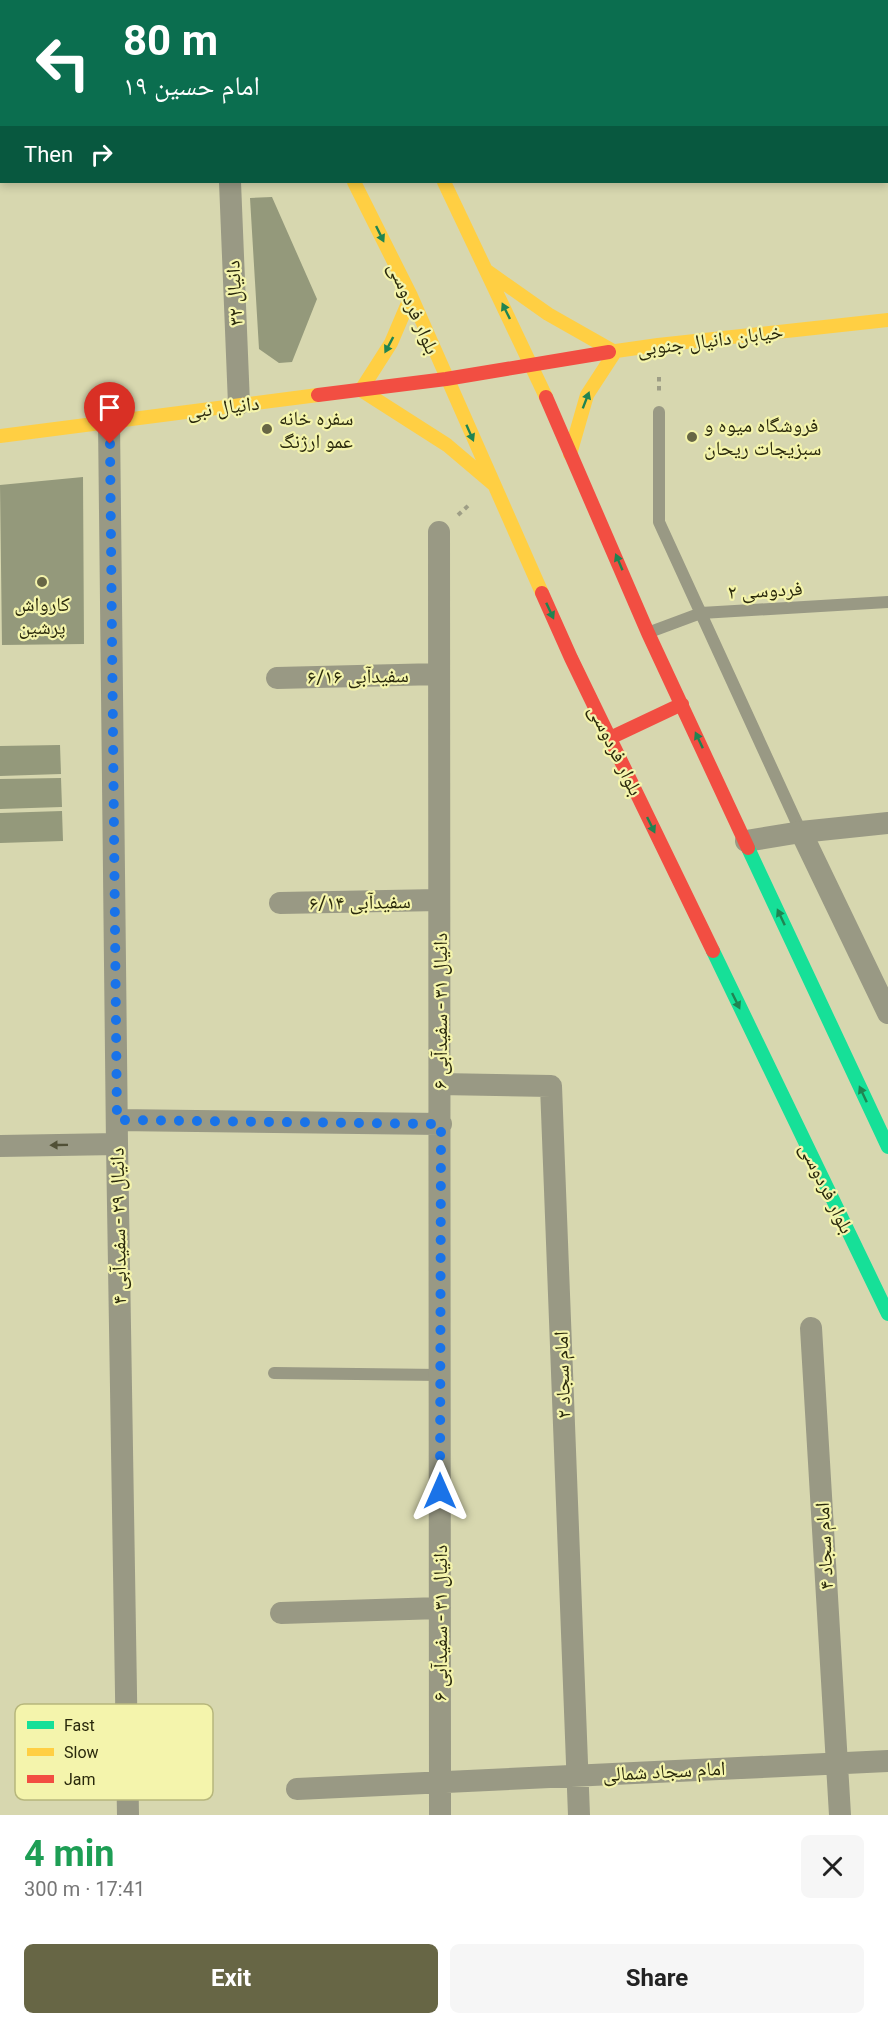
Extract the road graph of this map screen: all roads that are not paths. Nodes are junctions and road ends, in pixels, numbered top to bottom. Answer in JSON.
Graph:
{"nodes":[{"id":1,"x":230,"y":183,"type":"edge"},
{"id":2,"x":354,"y":183,"type":"edge"},
{"id":3,"x":444,"y":183,"type":"edge"},
{"id":4,"x":487,"y":271,"type":"junction"},
{"id":5,"x":411,"y":296,"type":"junction"},
{"id":6,"x":888,"y":321,"type":"edge"},
{"id":7,"x":615,"y":352,"type":"junction"},
{"id":8,"x":532,"y":364,"type":"junction"},
{"id":9,"x":446,"y":379,"type":"junction"},
{"id":10,"x":361,"y":390,"type":"junction"},
{"id":11,"x":239,"y":404,"type":"junction"},
{"id":12,"x":659,"y":412,"type":"dead end"},
{"id":13,"x":110,"y":421,"type":"junction"},
{"id":14,"x":0,"y":436,"type":"edge"},
{"id":15,"x":570,"y":454,"type":"junction"},
{"id":16,"x":493,"y":484,"type":"junction"},
{"id":17,"x":439,"y":532,"type":"road end"},
{"id":18,"x":888,"y":602,"type":"edge"},
{"id":19,"x":701,"y":613,"type":"junction"},
{"id":20,"x":648,"y":633,"type":"junction"},
{"id":21,"x":439,"y":674,"type":"junction"},
{"id":22,"x":277,"y":678,"type":"dead end"},
{"id":23,"x":682,"y":704,"type":"junction"},
{"id":24,"x":610,"y":738,"type":"junction"},
{"id":25,"x":888,"y":823,"type":"edge"},
{"id":26,"x":801,"y":832,"type":"junction"},
{"id":27,"x":746,"y":841,"type":"junction"},
{"id":28,"x":440,"y":900,"type":"junction"},
{"id":29,"x":280,"y":903,"type":"dead end"},
{"id":30,"x":888,"y":1013,"type":"edge"},
{"id":31,"x":440,"y":1084,"type":"junction"},
{"id":32,"x":117,"y":1120,"type":"junction"},
{"id":33,"x":441,"y":1124,"type":"junction"},
{"id":34,"x":117,"y":1144,"type":"junction"},
{"id":35,"x":0,"y":1146,"type":"edge"},
{"id":36,"x":888,"y":1147,"type":"edge"},
{"id":37,"x":888,"y":1314,"type":"edge"},
{"id":38,"x":811,"y":1328,"type":"dead end"},
{"id":39,"x":274,"y":1373,"type":"dead end"},
{"id":40,"x":440,"y":1375,"type":"junction"},
{"id":41,"x":440,"y":1608,"type":"junction"},
{"id":42,"x":281,"y":1613,"type":"dead end"},
{"id":43,"x":126,"y":1704,"type":"edge"},
{"id":44,"x":888,"y":1761,"type":"edge"},
{"id":45,"x":837,"y":1764,"type":"junction"},
{"id":46,"x":577,"y":1775,"type":"junction"},
{"id":47,"x":440,"y":1783,"type":"junction"},
{"id":48,"x":297,"y":1789,"type":"dead end"},
{"id":49,"x":128,"y":1800,"type":"edge"},
{"id":50,"x":128,"y":1815,"type":"edge"},
{"id":51,"x":440,"y":1815,"type":"edge"},
{"id":52,"x":579,"y":1815,"type":"edge"},
{"id":53,"x":840,"y":1815,"type":"edge"}],
"edges":[{"from":1,"to":11,"type":"street","name":"دانیال ۳۲"},
{"from":2,"to":5,"type":"main road","name":"بلوار فردوسی","one_way":true},
{"from":3,"to":4,"type":"main road"},
{"from":4,"to":7,"type":"main road"},
{"from":8,"to":4,"type":"main road","one_way":true},
{"from":5,"to":9,"type":"main road","name":"بلوار فردوسی"},
{"from":5,"to":10,"type":"main road","one_way":true},
{"from":6,"to":7,"type":"main road","name":"خیابان دانیال جنوبی"},
{"from":7,"to":8,"type":"main road","name":"خیابان دانیال جنوبی"},
{"from":15,"to":7,"type":"main road","one_way":true},
{"from":8,"to":9,"type":"main road","name":"خیابان دانیال جنوبی"},
{"from":8,"to":15,"type":"main road"},
{"from":9,"to":10,"type":"main road","name":"دانیال نبی"},
{"from":9,"to":16,"type":"main road","name":"بلوار فردوسی","one_way":true},
{"from":10,"to":11,"type":"main road","name":"دانیال نبی"},
{"from":10,"to":16,"type":"main road"},
{"from":11,"to":13,"type":"main road","name":"دانیال نبی"},
{"from":12,"to":19,"type":"lane"},
{"from":13,"to":14,"type":"main road","name":"دانیال نبی"},
{"from":13,"to":32,"type":"street","name":"دانیال ۲۹ - سفیدآبی ۴"},
{"from":20,"to":15,"type":"main road","one_way":true},
{"from":16,"to":24,"type":"main road","name":"بلوار فردوسی","one_way":true},
{"from":17,"to":21,"type":"street","name":"دانیال ۳۱ - سفیدآبی ۶"},
{"from":18,"to":19,"type":"lane","name":"فردوسی ۲"},
{"from":19,"to":20,"type":"lane","name":"فردوسی ۲"},
{"from":19,"to":26,"type":"lane"},
{"from":20,"to":23,"type":"main road"},
{"from":21,"to":22,"type":"street","name":"سفیدآبی ۶/۱۶"},
{"from":21,"to":28,"type":"street","name":"دانیال ۳۱ - سفیدآبی ۶"},
{"from":23,"to":24,"type":"main road"},
{"from":27,"to":23,"type":"main road","one_way":true},
{"from":24,"to":37,"type":"main road","name":"بلوار فردوسی","one_way":true},
{"from":25,"to":26,"type":"street"},
{"from":26,"to":27,"type":"street"},
{"from":26,"to":30,"type":"street"},
{"from":36,"to":27,"type":"main road","one_way":true},
{"from":28,"to":29,"type":"street","name":"سفیدآبی ۶/۱۴"},
{"from":28,"to":31,"type":"street","name":"دانیال ۳۱ - سفیدآبی ۶"},
{"from":31,"to":33,"type":"street","name":"دانیال ۳۱ - سفیدآبی ۶"},
{"from":31,"to":46,"type":"street","name":"امام سجاد ۲"},
{"from":32,"to":33,"type":"street"},
{"from":32,"to":34,"type":"street","name":"دانیال ۲۹ - سفیدآبی ۴"},
{"from":33,"to":40,"type":"street","name":"دانیال ۳۱ - سفیدآبی ۶"},
{"from":34,"to":35,"type":"street","one_way":true},
{"from":34,"to":43,"type":"street","name":"دانیال ۲۹ - سفیدآبی ۴"},
{"from":38,"to":45,"type":"street","name":"امام سجاد ۴"},
{"from":39,"to":40,"type":"lane"},
{"from":40,"to":41,"type":"street","name":"دانیال ۳۱ - سفیدآبی ۶"},
{"from":41,"to":42,"type":"street"},
{"from":41,"to":47,"type":"street","name":"دانیال ۳۱ - سفیدآبی ۶"},
{"from":44,"to":45,"type":"street","name":"امام سجاد شمالی"},
{"from":45,"to":46,"type":"street","name":"امام سجاد شمالی"},
{"from":45,"to":53,"type":"street","name":"امام سجاد ۴"},
{"from":46,"to":47,"type":"street","name":"امام سجاد شمالی"},
{"from":46,"to":52,"type":"street"},
{"from":47,"to":48,"type":"street","name":"امام سجاد شمالی"},
{"from":47,"to":51,"type":"street","name":"دانیال ۳۱ - سفیدآبی ۶"},
{"from":49,"to":50,"type":"street","name":"دانیال ۲۹ - سفیدآبی ۴"}]}
